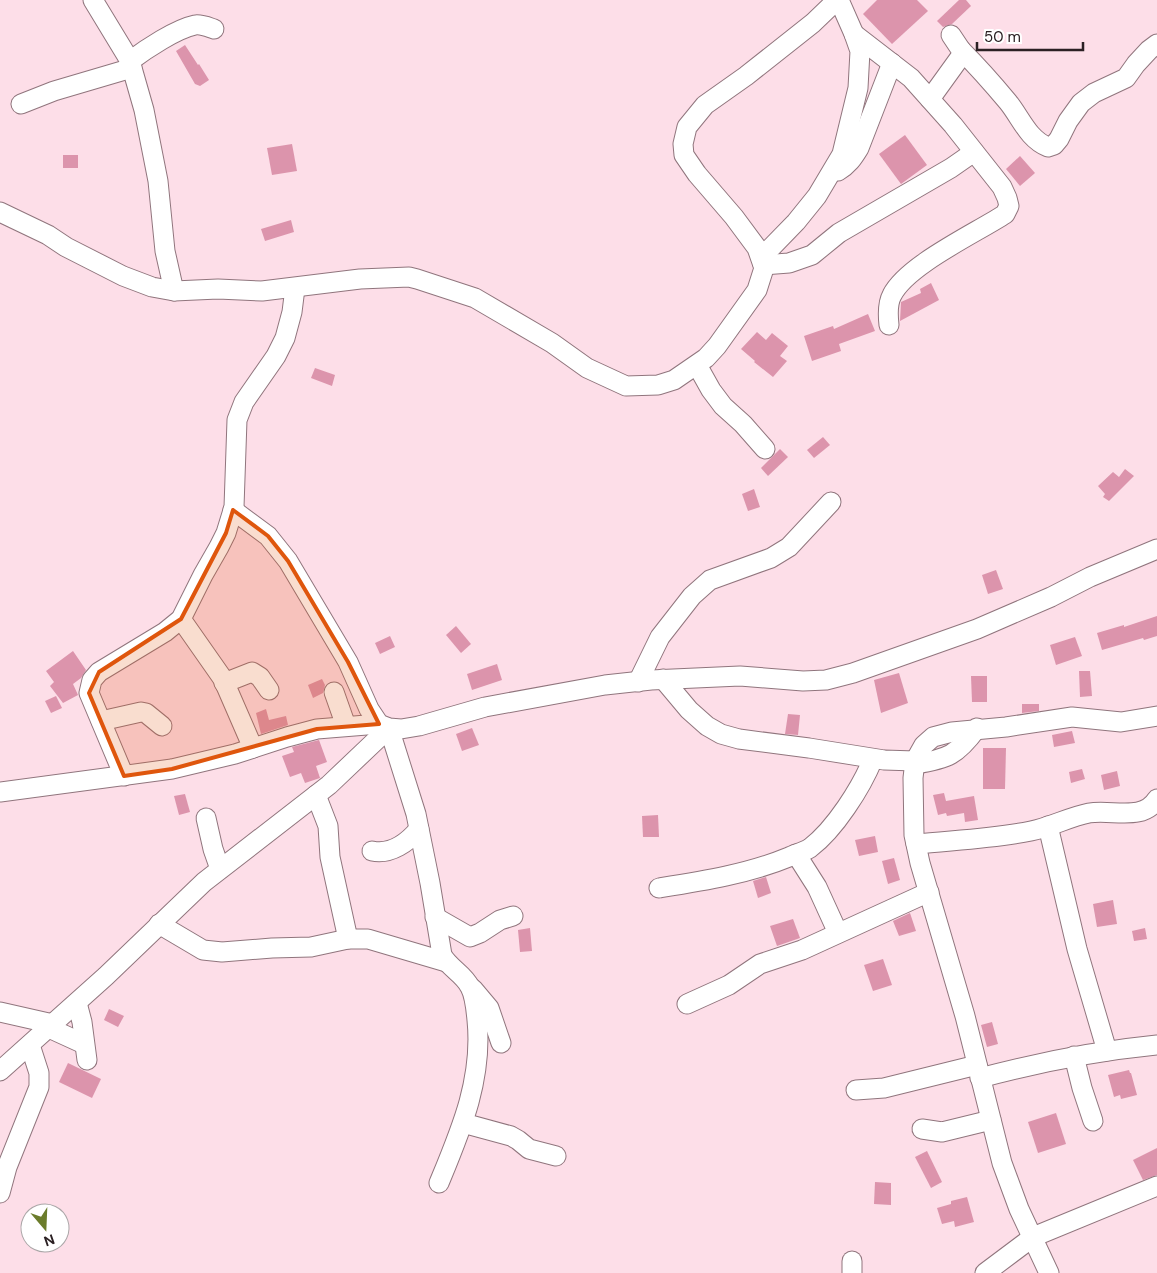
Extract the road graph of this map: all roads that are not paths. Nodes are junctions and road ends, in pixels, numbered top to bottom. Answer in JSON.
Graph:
{"nodes":[{"id":1,"x":92,"y":0,"type":"edge"},
{"id":2,"x":838,"y":0,"type":"edge"},
{"id":3,"x":214,"y":29,"type":"dead end"},
{"id":4,"x":854,"y":34,"type":"junction"},
{"id":5,"x":1157,"y":44,"type":"edge"},
{"id":6,"x":131,"y":64,"type":"junction"},
{"id":7,"x":892,"y":64,"type":"junction"},
{"id":8,"x":930,"y":99,"type":"junction"},
{"id":9,"x":21,"y":104,"type":"dead end"},
{"id":10,"x":974,"y":152,"type":"junction"},
{"id":11,"x":832,"y":173,"type":"junction"},
{"id":12,"x":0,"y":212,"type":"edge"},
{"id":13,"x":762,"y":262,"type":"junction"},
{"id":14,"x":296,"y":288,"type":"junction"},
{"id":15,"x":174,"y":291,"type":"junction"},
{"id":16,"x":889,"y":325,"type":"dead end"},
{"id":17,"x":697,"y":365,"type":"junction"},
{"id":18,"x":765,"y":449,"type":"dead end"},
{"id":19,"x":831,"y":502,"type":"dead end"},
{"id":20,"x":233,"y":510,"type":"junction"},
{"id":21,"x":1157,"y":550,"type":"edge"},
{"id":22,"x":181,"y":619,"type":"junction"},
{"id":23,"x":663,"y":679,"type":"junction"},
{"id":24,"x":638,"y":682,"type":"junction"},
{"id":25,"x":224,"y":683,"type":"junction"},
{"id":26,"x":269,"y":690,"type":"dead end"},
{"id":27,"x":334,"y":692,"type":"dead end"},
{"id":28,"x":1157,"y":716,"type":"edge"},
{"id":29,"x":101,"y":721,"type":"junction"},
{"id":30,"x":162,"y":726,"type":"dead end"},
{"id":31,"x":346,"y":726,"type":"junction"},
{"id":32,"x":384,"y":726,"type":"junction"},
{"id":33,"x":253,"y":748,"type":"junction"},
{"id":34,"x":872,"y":758,"type":"junction"},
{"id":35,"x":915,"y":762,"type":"junction"},
{"id":36,"x":124,"y":776,"type":"junction"},
{"id":37,"x":0,"y":792,"type":"edge"},
{"id":38,"x":316,"y":795,"type":"junction"},
{"id":39,"x":1157,"y":799,"type":"edge"},
{"id":40,"x":206,"y":818,"type":"dead end"},
{"id":41,"x":1048,"y":826,"type":"junction"},
{"id":42,"x":419,"y":829,"type":"junction"},
{"id":43,"x":916,"y":844,"type":"junction"},
{"id":44,"x":372,"y":851,"type":"dead end"},
{"id":45,"x":796,"y":854,"type":"junction"},
{"id":46,"x":220,"y":869,"type":"junction"},
{"id":47,"x":660,"y":888,"type":"dead end"},
{"id":48,"x":929,"y":892,"type":"junction"},
{"id":49,"x":513,"y":916,"type":"dead end"},
{"id":50,"x":435,"y":917,"type":"junction"},
{"id":51,"x":159,"y":924,"type":"junction"},
{"id":52,"x":838,"y":934,"type":"junction"},
{"id":53,"x":348,"y":939,"type":"junction"},
{"id":54,"x":446,"y":962,"type":"junction"},
{"id":55,"x":470,"y":986,"type":"junction"},
{"id":56,"x":77,"y":1003,"type":"junction"},
{"id":57,"x":687,"y":1004,"type":"dead end"},
{"id":58,"x":0,"y":1012,"type":"edge"},
{"id":59,"x":51,"y":1026,"type":"junction"},
{"id":60,"x":501,"y":1043,"type":"dead end"},
{"id":61,"x":30,"y":1044,"type":"junction"},
{"id":62,"x":1157,"y":1045,"type":"edge"},
{"id":63,"x":1107,"y":1051,"type":"junction"},
{"id":64,"x":1074,"y":1056,"type":"junction"},
{"id":65,"x":0,"y":1071,"type":"edge"},
{"id":66,"x":978,"y":1072,"type":"junction"},
{"id":67,"x":856,"y":1090,"type":"dead end"},
{"id":68,"x":991,"y":1120,"type":"junction"},
{"id":69,"x":1093,"y":1121,"type":"dead end"},
{"id":70,"x":463,"y":1123,"type":"junction"},
{"id":71,"x":922,"y":1129,"type":"dead end"},
{"id":72,"x":556,"y":1156,"type":"dead end"},
{"id":73,"x":439,"y":1183,"type":"dead end"},
{"id":74,"x":1157,"y":1186,"type":"edge"},
{"id":75,"x":0,"y":1193,"type":"edge"},
{"id":76,"x":1033,"y":1237,"type":"junction"},
{"id":77,"x":985,"y":1273,"type":"edge"},
{"id":78,"x":1049,"y":1273,"type":"edge"}],
"edges":[{"from":1,"to":6,"type":"street"},
{"from":2,"to":4,"type":"street"},
{"from":2,"to":13,"type":"street"},
{"from":3,"to":6,"type":"street"},
{"from":4,"to":7,"type":"street"},
{"from":4,"to":11,"type":"street"},
{"from":5,"to":8,"type":"street"},
{"from":6,"to":9,"type":"street"},
{"from":6,"to":15,"type":"street"},
{"from":7,"to":8,"type":"street"},
{"from":7,"to":11,"type":"street"},
{"from":8,"to":10,"type":"street"},
{"from":10,"to":13,"type":"street"},
{"from":10,"to":16,"type":"street"},
{"from":11,"to":13,"type":"street"},
{"from":12,"to":15,"type":"street"},
{"from":13,"to":17,"type":"street"},
{"from":14,"to":15,"type":"street"},
{"from":14,"to":17,"type":"street"},
{"from":14,"to":20,"type":"street"},
{"from":17,"to":18,"type":"street"},
{"from":19,"to":24,"type":"street"},
{"from":20,"to":22,"type":"street"},
{"from":20,"to":32,"type":"street"},
{"from":21,"to":23,"type":"street"},
{"from":22,"to":25,"type":"street"},
{"from":22,"to":29,"type":"street"},
{"from":23,"to":24,"type":"street"},
{"from":23,"to":34,"type":"street"},
{"from":24,"to":32,"type":"street"},
{"from":25,"to":26,"type":"street"},
{"from":25,"to":33,"type":"street"},
{"from":27,"to":31,"type":"street"},
{"from":28,"to":35,"type":"street"},
{"from":29,"to":30,"type":"street"},
{"from":29,"to":36,"type":"street"},
{"from":31,"to":32,"type":"street"},
{"from":31,"to":33,"type":"street"},
{"from":32,"to":38,"type":"street"},
{"from":32,"to":42,"type":"street"},
{"from":33,"to":36,"type":"street"},
{"from":34,"to":35,"type":"street"},
{"from":34,"to":45,"type":"street"},
{"from":35,"to":43,"type":"street"},
{"from":36,"to":37,"type":"street"},
{"from":38,"to":46,"type":"street"},
{"from":38,"to":53,"type":"street"},
{"from":39,"to":41,"type":"street"},
{"from":40,"to":46,"type":"street"},
{"from":41,"to":43,"type":"street"},
{"from":41,"to":63,"type":"street"},
{"from":42,"to":44,"type":"street"},
{"from":42,"to":50,"type":"street"},
{"from":43,"to":48,"type":"street"},
{"from":45,"to":47,"type":"street"},
{"from":45,"to":52,"type":"street"},
{"from":46,"to":51,"type":"street"},
{"from":48,"to":52,"type":"street"},
{"from":48,"to":66,"type":"street"},
{"from":49,"to":50,"type":"street"},
{"from":50,"to":54,"type":"street"},
{"from":51,"to":53,"type":"street"},
{"from":51,"to":56,"type":"street"},
{"from":52,"to":57,"type":"street"},
{"from":53,"to":54,"type":"street"},
{"from":54,"to":55,"type":"street"},
{"from":55,"to":60,"type":"street"},
{"from":55,"to":70,"type":"street"},
{"from":56,"to":59,"type":"street"},
{"from":56,"to":59,"type":"street"},
{"from":58,"to":59,"type":"street"},
{"from":59,"to":61,"type":"street"},
{"from":61,"to":65,"type":"street"},
{"from":61,"to":75,"type":"street"},
{"from":62,"to":63,"type":"street"},
{"from":63,"to":64,"type":"street"},
{"from":64,"to":66,"type":"street"},
{"from":64,"to":69,"type":"street"},
{"from":66,"to":67,"type":"street"},
{"from":66,"to":68,"type":"street"},
{"from":68,"to":71,"type":"street"},
{"from":68,"to":76,"type":"street"},
{"from":70,"to":72,"type":"street"},
{"from":70,"to":73,"type":"street"},
{"from":74,"to":76,"type":"street"},
{"from":76,"to":77,"type":"street"},
{"from":76,"to":78,"type":"street"}]}
